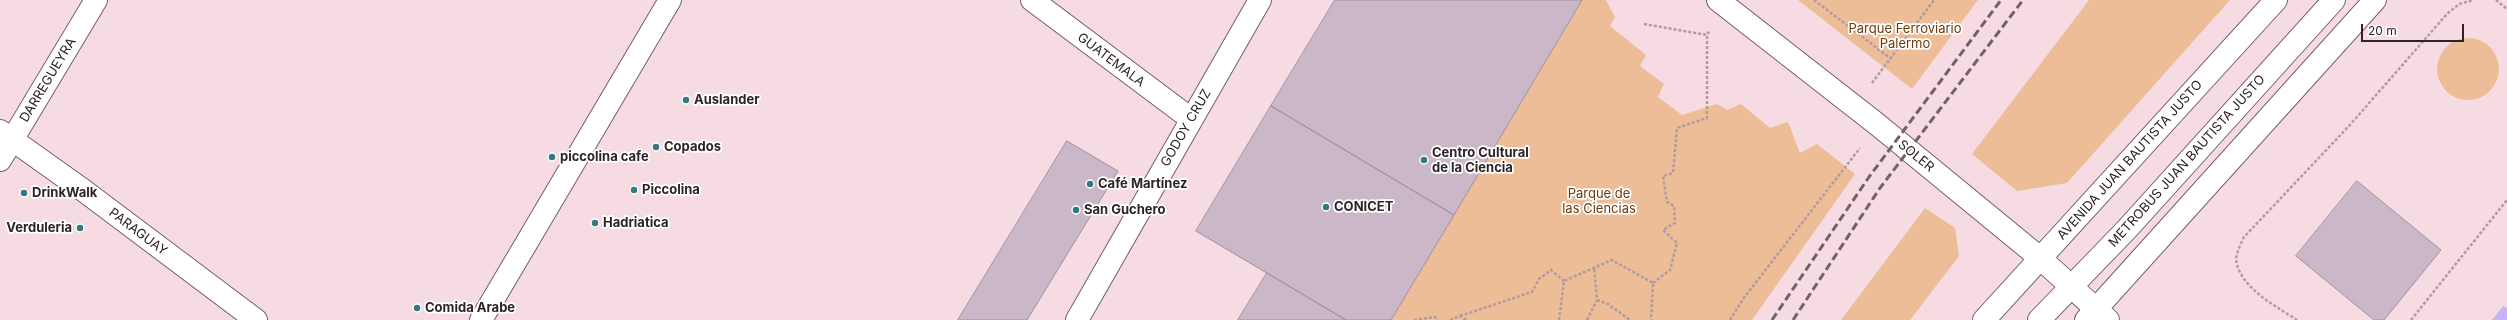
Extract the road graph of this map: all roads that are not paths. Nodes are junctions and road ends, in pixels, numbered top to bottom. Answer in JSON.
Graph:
{"nodes":[{"id":1,"x":96,"y":0,"type":"edge"},
{"id":2,"x":670,"y":0,"type":"edge"},
{"id":3,"x":1032,"y":0,"type":"edge"},
{"id":4,"x":1260,"y":0,"type":"edge"},
{"id":5,"x":1718,"y":0,"type":"edge"},
{"id":6,"x":2276,"y":0,"type":"edge"},
{"id":7,"x":2334,"y":0,"type":"edge"},
{"id":8,"x":2375,"y":0,"type":"edge"},
{"id":9,"x":1191,"y":119,"type":"junction"},
{"id":10,"x":6,"y":135,"type":"edge"},
{"id":11,"x":0,"y":160,"type":"edge"},
{"id":12,"x":2040,"y":258,"type":"junction"},
{"id":13,"x":2071,"y":287,"type":"junction"},
{"id":14,"x":2096,"y":317,"type":"edge"},
{"id":15,"x":256,"y":320,"type":"edge"},
{"id":16,"x":481,"y":320,"type":"edge"},
{"id":17,"x":1077,"y":320,"type":"edge"},
{"id":18,"x":1984,"y":320,"type":"edge"},
{"id":19,"x":2039,"y":320,"type":"edge"}],
"edges":[{"from":1,"to":10,"type":"street","name":"DARREGUEYRA"},
{"from":2,"to":16,"type":"street"},
{"from":3,"to":9,"type":"street","name":"GUATEMALA"},
{"from":4,"to":9,"type":"street","name":"GODOY CRUZ"},
{"from":5,"to":12,"type":"street","name":"SOLER"},
{"from":6,"to":12,"type":"street","name":"AVENIDA JUAN BAUTISTA JUSTO"},
{"from":7,"to":13,"type":"street","name":"METROBUS JUAN BAUTISTA JUSTO"},
{"from":8,"to":14,"type":"street"},
{"from":9,"to":17,"type":"street","name":"GODOY CRUZ"},
{"from":10,"to":11,"type":"street","name":"DARREGUEYRA"},
{"from":10,"to":15,"type":"street","name":"PARAGUAY"},
{"from":12,"to":13,"type":"street","name":"SOLER"},
{"from":12,"to":18,"type":"street","name":"AVENIDA JUAN BAUTISTA JUSTO"},
{"from":13,"to":14,"type":"street","name":"SOLER"},
{"from":13,"to":19,"type":"street","name":"METROBUS JUAN BAUTISTA JUSTO"}]}
